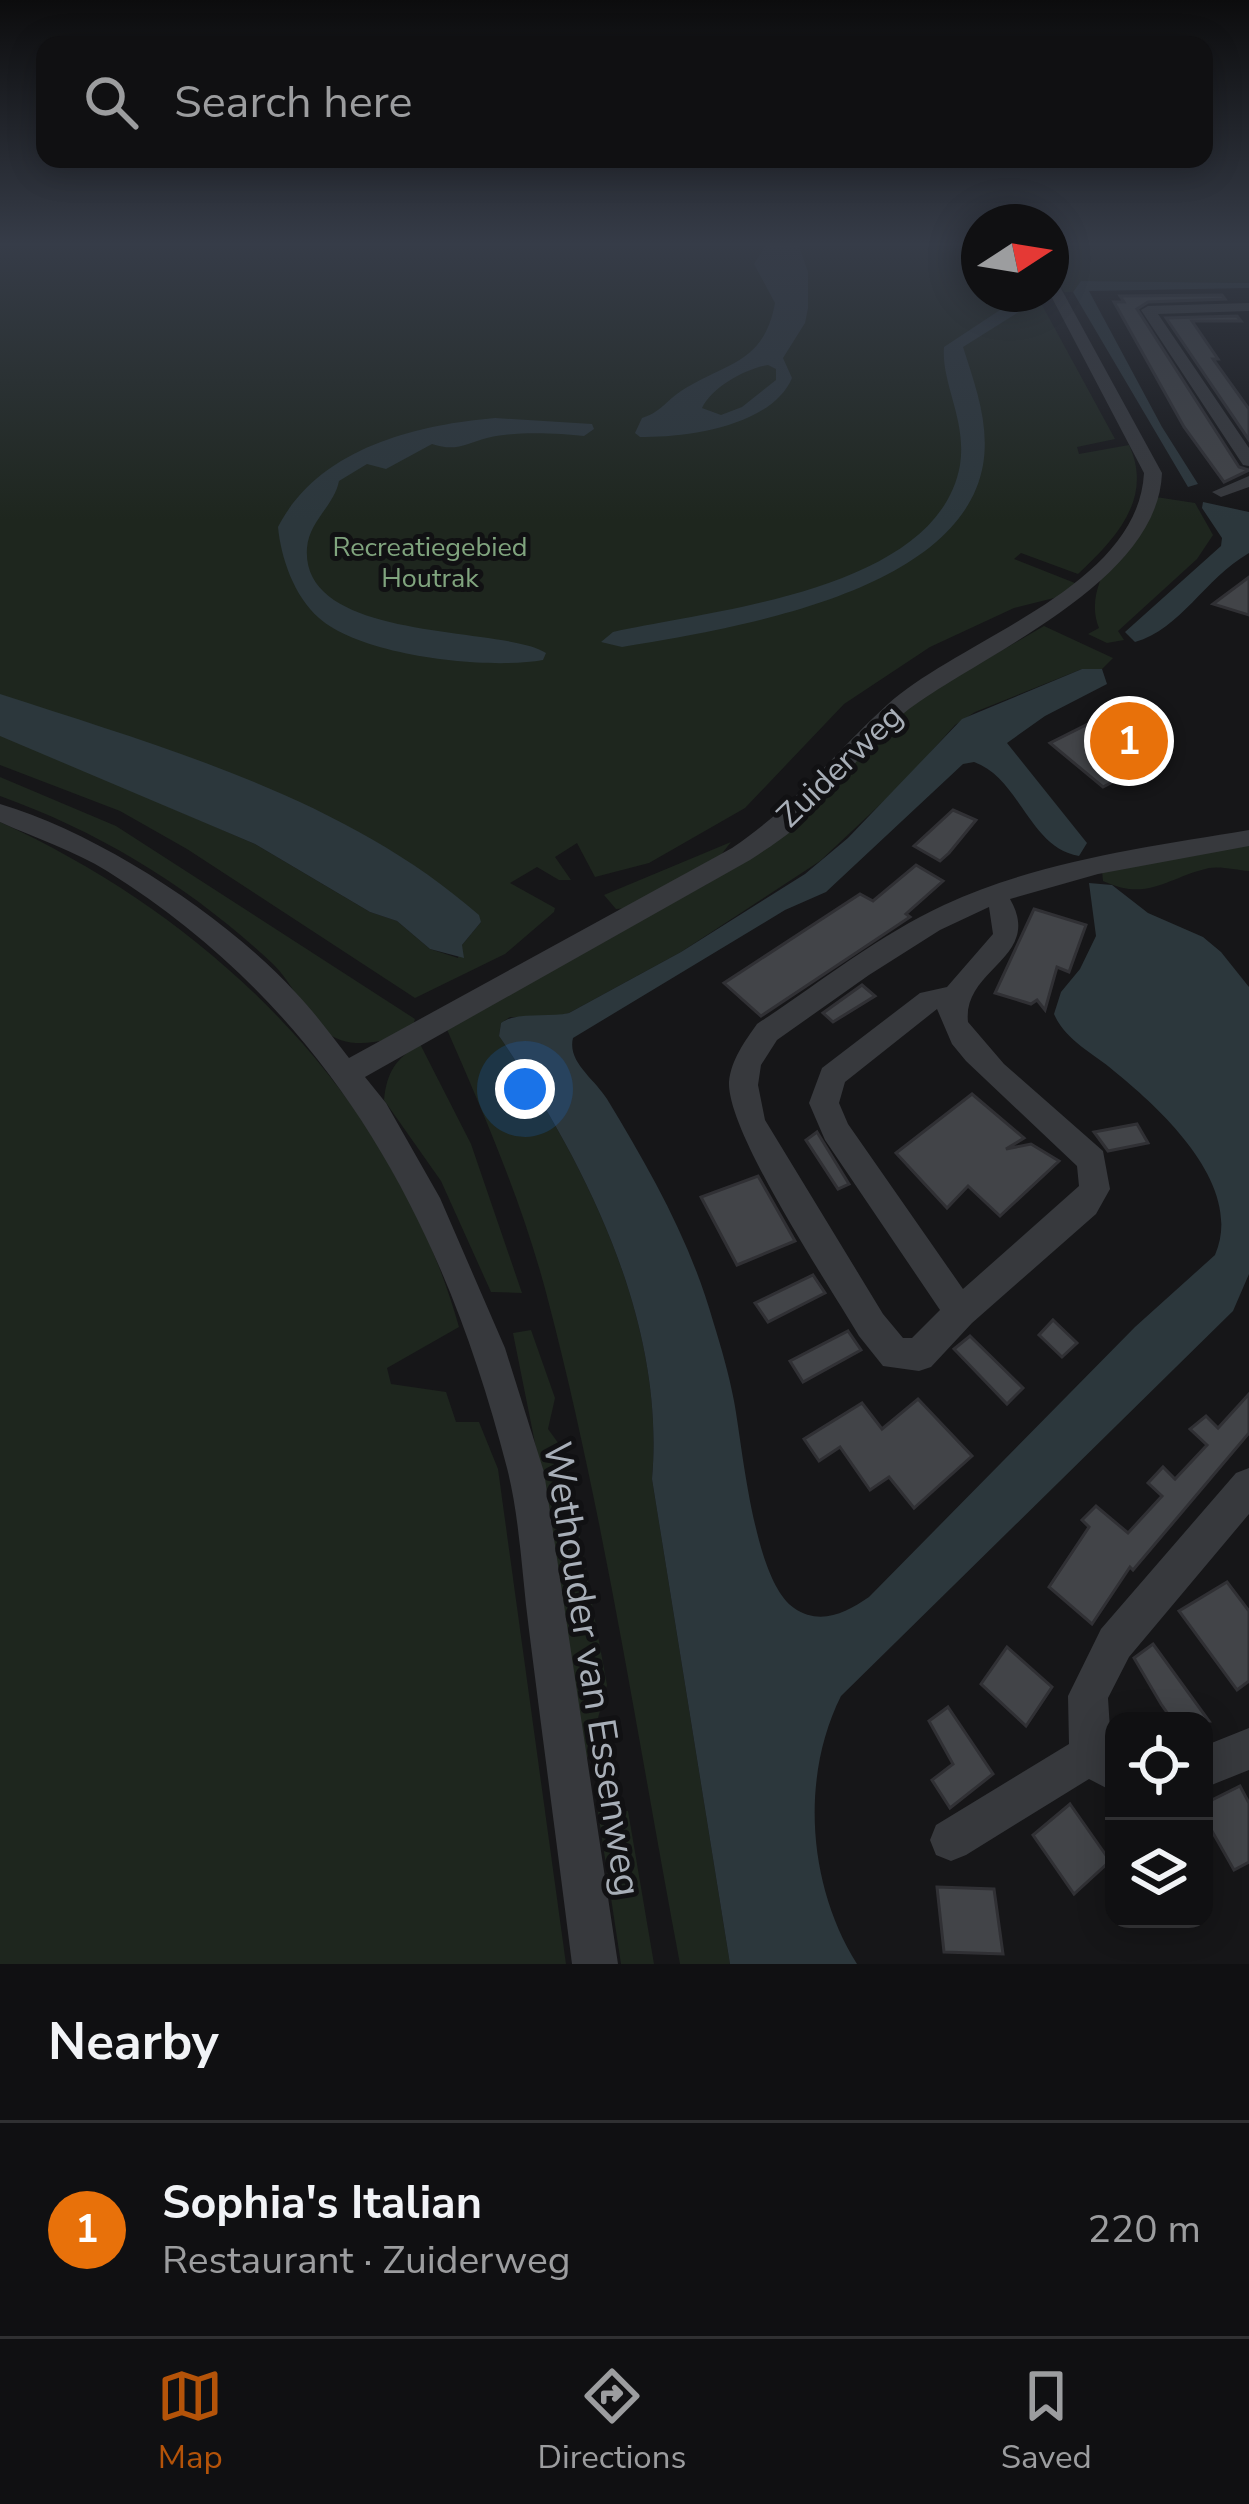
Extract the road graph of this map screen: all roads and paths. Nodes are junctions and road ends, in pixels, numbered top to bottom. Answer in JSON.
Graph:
{"nodes":[{"id":1,"x":1080,"y":338,"type":"edge"},
{"id":2,"x":1166,"y":338,"type":"edge"},
{"id":3,"x":1249,"y":461,"type":"edge"},
{"id":4,"x":1249,"y":481,"type":"edge"},
{"id":5,"x":1221,"y":492,"type":"dead end"},
{"id":6,"x":0,"y":812,"type":"edge"},
{"id":7,"x":1249,"y":838,"type":"edge"},
{"id":8,"x":994,"y":894,"type":"junction"},
{"id":9,"x":954,"y":995,"type":"junction"},
{"id":10,"x":346,"y":1073,"type":"junction"},
{"id":11,"x":960,"y":1312,"type":"junction"},
{"id":12,"x":1249,"y":1486,"type":"edge"},
{"id":13,"x":1249,"y":1749,"type":"edge"},
{"id":14,"x":1102,"y":1763,"type":"edge"},
{"id":15,"x":1213,"y":1763,"type":"edge"},
{"id":16,"x":951,"y":1840,"type":"dead end"},
{"id":17,"x":595,"y":1964,"type":"edge"}],
"edges":[{"from":1,"to":10,"type":"street","name":"Zuiderweg"},
{"from":2,"to":3,"type":"street"},
{"from":4,"to":5,"type":"street"},
{"from":6,"to":10,"type":"street","name":"Wethouder van Essenweg"},
{"from":7,"to":8,"type":"street"},
{"from":8,"to":9,"type":"street"},
{"from":8,"to":11,"type":"street"},
{"from":9,"to":11,"type":"street"},
{"from":9,"to":11,"type":"street"},
{"from":10,"to":17,"type":"street","name":"Wethouder van Essenweg"},
{"from":12,"to":14,"type":"street"},
{"from":13,"to":15,"type":"street"},
{"from":14,"to":16,"type":"street"}]}
